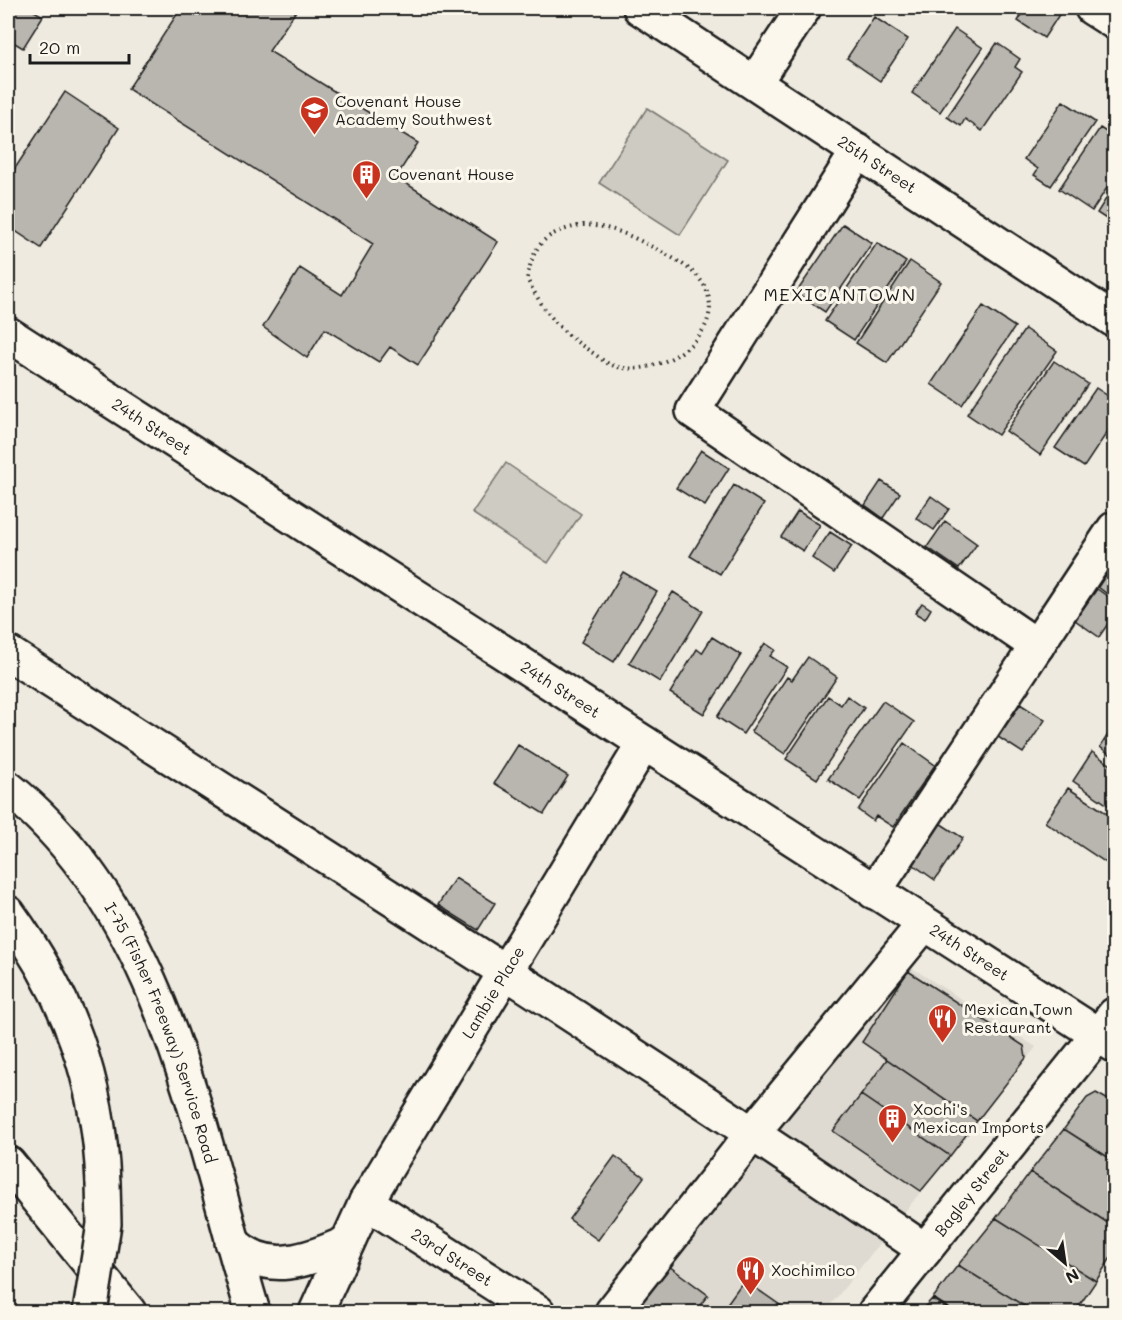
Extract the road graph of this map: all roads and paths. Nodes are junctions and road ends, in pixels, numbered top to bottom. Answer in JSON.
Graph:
{"nodes":[{"id":1,"x":640,"y":8,"type":"edge"},
{"id":2,"x":804,"y":8,"type":"edge"},
{"id":3,"x":1092,"y":8,"type":"edge"},
{"id":4,"x":1114,"y":22,"type":"edge"},
{"id":5,"x":755,"y":82,"type":"junction"},
{"id":6,"x":858,"y":151,"type":"junction"},
{"id":7,"x":698,"y":277,"type":"joint"},
{"id":8,"x":1114,"y":320,"type":"edge"},
{"id":9,"x":8,"y":334,"type":"edge"},
{"id":10,"x":1114,"y":530,"type":"edge"},
{"id":11,"x":1037,"y":646,"type":"junction"},
{"id":12,"x":8,"y":653,"type":"edge"},
{"id":13,"x":644,"y":743,"type":"junction"},
{"id":14,"x":8,"y":788,"type":"edge"},
{"id":15,"x":874,"y":892,"type":"junction"},
{"id":16,"x":8,"y":913,"type":"edge"},
{"id":17,"x":924,"y":924,"type":"junction"},
{"id":18,"x":505,"y":969,"type":"junction"},
{"id":19,"x":1110,"y":1032,"type":"edge"},
{"id":20,"x":753,"y":1132,"type":"junction"},
{"id":21,"x":8,"y":1162,"type":"edge"},
{"id":22,"x":366,"y":1202,"type":"junction"},
{"id":23,"x":232,"y":1242,"type":"junction"},
{"id":24,"x":347,"y":1243,"type":"junction"},
{"id":25,"x":926,"y":1250,"type":"junction"},
{"id":26,"x":90,"y":1312,"type":"edge"},
{"id":27,"x":129,"y":1312,"type":"edge"},
{"id":28,"x":253,"y":1312,"type":"edge"},
{"id":29,"x":316,"y":1312,"type":"edge"},
{"id":30,"x":538,"y":1312,"type":"edge"},
{"id":31,"x":612,"y":1312,"type":"edge"},
{"id":32,"x":875,"y":1312,"type":"edge"}],
"edges":[{"from":1,"to":5,"type":"main road","name":"25th Street"},
{"from":2,"to":5,"type":"main road"},
{"from":3,"to":4,"type":"main road"},
{"from":5,"to":6,"type":"main road","name":"25th Street"},
{"from":6,"to":8,"type":"main road","name":"25th Street"},
{"from":6,"to":11,"type":"main road"},
{"from":7,"to":7,"type":"path"},
{"from":9,"to":13,"type":"main road","name":"24th Street"},
{"from":10,"to":11,"type":"main road"},
{"from":11,"to":15,"type":"main road"},
{"from":12,"to":18,"type":"main road"},
{"from":13,"to":15,"type":"main road","name":"24th Street"},
{"from":13,"to":18,"type":"main road","name":"Lambie Place"},
{"from":14,"to":23,"type":"main road","name":"I-75 (Fisher Freeway) Service Road"},
{"from":15,"to":17,"type":"main road","name":"24th Street"},
{"from":16,"to":26,"type":"main road","bridge":true},
{"from":17,"to":19,"type":"main road","name":"24th Street"},
{"from":17,"to":20,"type":"main road"},
{"from":18,"to":20,"type":"main road"},
{"from":18,"to":22,"type":"main road","name":"Lambie Place"},
{"from":19,"to":25,"type":"main road","name":"Bagley Street"},
{"from":20,"to":25,"type":"main road"},
{"from":20,"to":31,"type":"main road"},
{"from":21,"to":27,"type":"main road"},
{"from":22,"to":24,"type":"main road","name":"Lambie Place"},
{"from":22,"to":30,"type":"main road","name":"23rd Street"},
{"from":23,"to":24,"type":"main road"},
{"from":23,"to":28,"type":"main road","name":"I-75 (Fisher Freeway) Service Road"},
{"from":24,"to":29,"type":"main road","name":"Lambie Place"},
{"from":25,"to":32,"type":"main road","name":"Bagley Street"}]}
